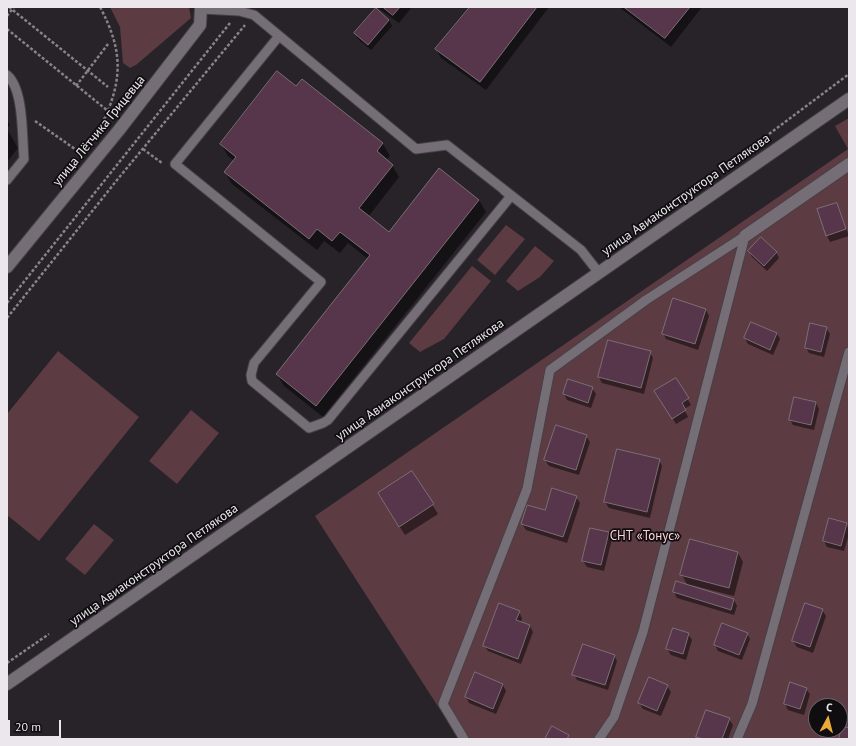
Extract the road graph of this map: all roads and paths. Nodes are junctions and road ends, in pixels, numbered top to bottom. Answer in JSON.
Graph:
{"nodes":[{"id":1,"x":9,"y":7,"type":"edge"},
{"id":2,"x":100,"y":7,"type":"edge"},
{"id":3,"x":13,"y":8,"type":"edge"},
{"id":4,"x":202,"y":8,"type":"edge"},
{"id":5,"x":239,"y":11,"type":"junction"},
{"id":6,"x":254,"y":15,"type":"junction"},
{"id":7,"x":7,"y":16,"type":"edge"},
{"id":8,"x":7,"y":29,"type":"edge"},
{"id":9,"x":279,"y":36,"type":"junction"},
{"id":10,"x":108,"y":44,"type":"dead end"},
{"id":11,"x":87,"y":71,"type":"junction"},
{"id":12,"x":7,"y":75,"type":"edge"},
{"id":13,"x":76,"y":86,"type":"junction"},
{"id":14,"x":108,"y":87,"type":"dead end"},
{"id":15,"x":849,"y":99,"type":"edge"},
{"id":16,"x":19,"y":110,"type":"junction"},
{"id":17,"x":108,"y":111,"type":"junction"},
{"id":18,"x":98,"y":133,"type":"dead end"},
{"id":19,"x":143,"y":149,"type":"junction"},
{"id":20,"x":87,"y":151,"type":"dead end"},
{"id":21,"x":164,"y":165,"type":"dead end"},
{"id":22,"x":848,"y":166,"type":"edge"},
{"id":23,"x":7,"y":180,"type":"edge"},
{"id":24,"x":504,"y":190,"type":"junction"},
{"id":25,"x":745,"y":236,"type":"junction"},
{"id":26,"x":7,"y":267,"type":"edge"},
{"id":27,"x":600,"y":273,"type":"junction"},
{"id":28,"x":7,"y":303,"type":"edge"},
{"id":29,"x":7,"y":318,"type":"edge"},
{"id":30,"x":849,"y":352,"type":"edge"},
{"id":31,"x":7,"y":684,"type":"edge"},
{"id":32,"x":464,"y":739,"type":"edge"},
{"id":33,"x":599,"y":739,"type":"edge"},
{"id":34,"x":737,"y":739,"type":"edge"}],
"edges":[{"from":1,"to":3,"type":"path"},
{"from":2,"to":17,"type":"path"},
{"from":3,"to":7,"type":"path"},
{"from":3,"to":11,"type":"path"},
{"from":4,"to":5,"type":"lane"},
{"from":4,"to":26,"type":"street","name":"улица Лётчика Грицевца"},
{"from":5,"to":6,"type":"lane"},
{"from":5,"to":28,"type":"path"},
{"from":6,"to":9,"type":"lane"},
{"from":6,"to":19,"type":"path"},
{"from":8,"to":13,"type":"path"},
{"from":9,"to":24,"type":"lane"},
{"from":9,"to":24,"type":"lane"},
{"from":10,"to":11,"type":"path"},
{"from":11,"to":13,"type":"path"},
{"from":11,"to":14,"type":"path"},
{"from":12,"to":16,"type":"lane"},
{"from":13,"to":17,"type":"path"},
{"from":15,"to":27,"type":"street","name":"улица Авиаконструктора Петлякова"},
{"from":16,"to":20,"type":"path"},
{"from":16,"to":23,"type":"lane"},
{"from":17,"to":18,"type":"path"},
{"from":19,"to":21,"type":"path"},
{"from":19,"to":29,"type":"path"},
{"from":22,"to":25,"type":"street"},
{"from":24,"to":27,"type":"lane"},
{"from":25,"to":32,"type":"lane"},
{"from":25,"to":33,"type":"lane"},
{"from":27,"to":31,"type":"street","name":"улица Авиаконструктора Петлякова"},
{"from":30,"to":34,"type":"lane"}]}
